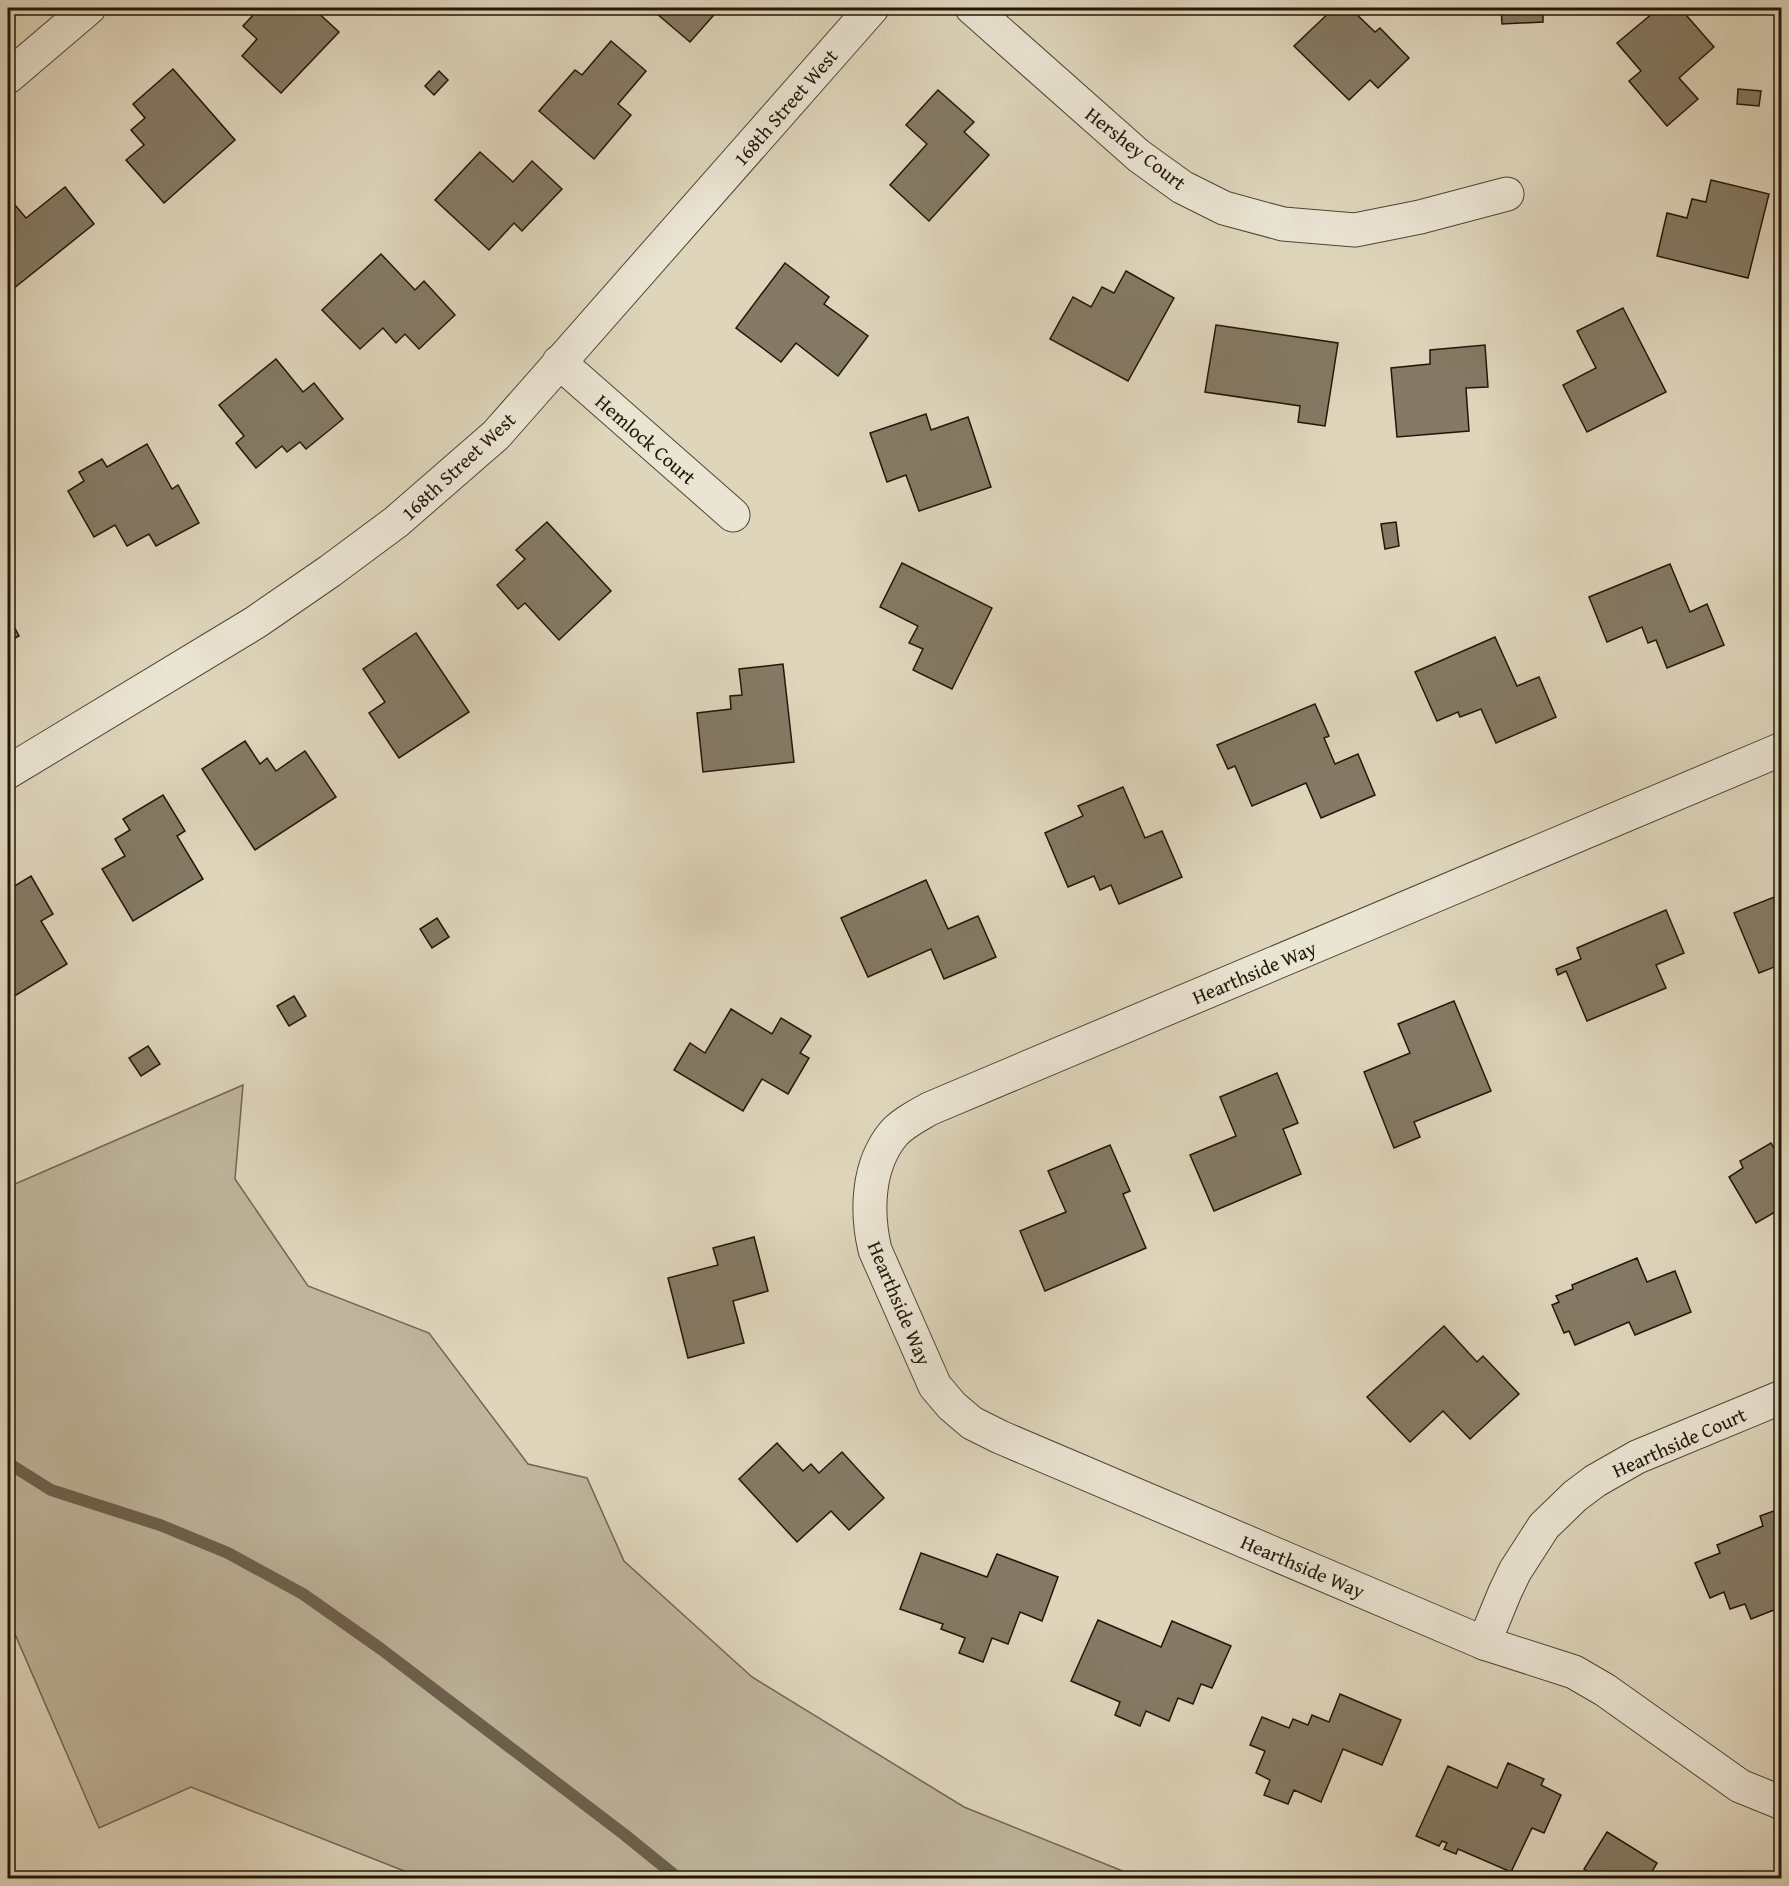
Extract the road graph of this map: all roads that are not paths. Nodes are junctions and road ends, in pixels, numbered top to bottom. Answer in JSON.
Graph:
{"nodes":[{"id":1,"x":89,"y":8,"type":"edge"},
{"id":2,"x":873,"y":8,"type":"edge"},
{"id":3,"x":972,"y":8,"type":"edge"},
{"id":4,"x":8,"y":77,"type":"edge"},
{"id":5,"x":1507,"y":194,"type":"dead end"},
{"id":6,"x":559,"y":362,"type":"junction"},
{"id":7,"x":733,"y":515,"type":"dead end"},
{"id":8,"x":1782,"y":748,"type":"edge"},
{"id":9,"x":8,"y":772,"type":"edge"},
{"id":10,"x":1782,"y":1397,"type":"edge"},
{"id":11,"x":1484,"y":1643,"type":"junction"},
{"id":12,"x":1782,"y":1803,"type":"edge"}],
"edges":[{"from":1,"to":4,"type":"street"},
{"from":2,"to":6,"type":"street","name":"168th Street West"},
{"from":3,"to":5,"type":"street","name":"Hershey Court"},
{"from":6,"to":7,"type":"street","name":"Hemlock Court"},
{"from":6,"to":9,"type":"street","name":"168th Street West"},
{"from":8,"to":11,"type":"street","name":"Hearthside Way"},
{"from":10,"to":11,"type":"street","name":"Hearthside Court"},
{"from":11,"to":12,"type":"street","name":"Hearthside Way"}]}
